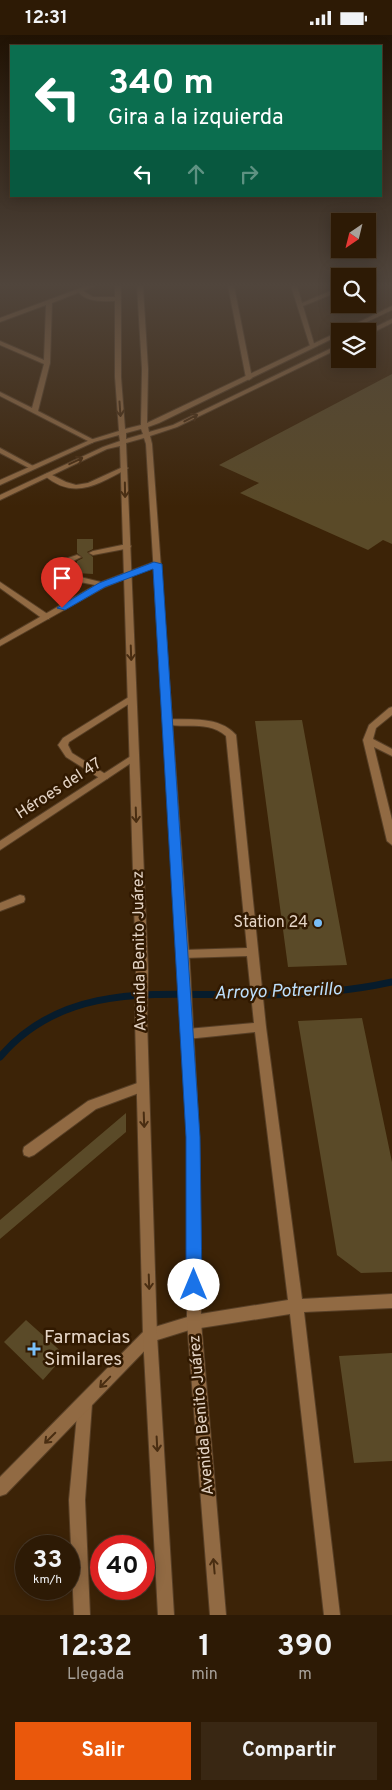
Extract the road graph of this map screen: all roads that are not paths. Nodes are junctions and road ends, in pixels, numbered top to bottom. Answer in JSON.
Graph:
{"nodes":[{"id":1,"x":39,"y":360,"type":"edge"},
{"id":2,"x":47,"y":360,"type":"edge"},
{"id":3,"x":118,"y":360,"type":"edge"},
{"id":4,"x":144,"y":360,"type":"edge"},
{"id":5,"x":245,"y":360,"type":"edge"},
{"id":6,"x":286,"y":360,"type":"edge"},
{"id":7,"x":312,"y":360,"type":"edge"},
{"id":8,"x":47,"y":363,"type":"junction"},
{"id":9,"x":249,"y":378,"type":"junction"},
{"id":10,"x":0,"y":394,"type":"edge"},
{"id":11,"x":35,"y":411,"type":"junction"},
{"id":12,"x":144,"y":426,"type":"junction"},
{"id":13,"x":121,"y":431,"type":"junction"},
{"id":14,"x":146,"y":436,"type":"junction"},
{"id":15,"x":92,"y":441,"type":"junction"},
{"id":16,"x":123,"y":442,"type":"junction"},
{"id":17,"x":0,"y":450,"type":"edge"},
{"id":18,"x":33,"y":467,"type":"junction"},
{"id":19,"x":125,"y":468,"type":"junction"},
{"id":20,"x":48,"y":475,"type":"junction"},
{"id":21,"x":0,"y":483,"type":"edge"},
{"id":22,"x":0,"y":498,"type":"edge"},
{"id":23,"x":127,"y":546,"type":"junction"},
{"id":24,"x":93,"y":553,"type":"dead end"},
{"id":25,"x":77,"y":557,"type":"dead end"},
{"id":26,"x":157,"y":564,"type":"junction"},
{"id":27,"x":128,"y":576,"type":"junction"},
{"id":28,"x":0,"y":584,"type":"edge"},
{"id":29,"x":102,"y":585,"type":"junction"},
{"id":30,"x":46,"y":617,"type":"junction"},
{"id":31,"x":0,"y":643,"type":"edge"},
{"id":32,"x":132,"y":698,"type":"junction"},
{"id":33,"x":392,"y":710,"type":"edge"},
{"id":34,"x":168,"y":722,"type":"junction"},
{"id":35,"x":368,"y":740,"type":"junction"},
{"id":36,"x":392,"y":753,"type":"edge"},
{"id":37,"x":134,"y":757,"type":"junction"},
{"id":38,"x":104,"y":777,"type":"junction"},
{"id":39,"x":392,"y":841,"type":"edge"},
{"id":40,"x":0,"y":845,"type":"edge"},
{"id":41,"x":20,"y":899,"type":"dead end"},
{"id":42,"x":0,"y":907,"type":"edge"},
{"id":43,"x":253,"y":953,"type":"junction"},
{"id":44,"x":183,"y":954,"type":"junction"},
{"id":45,"x":260,"y":1021,"type":"junction"},
{"id":46,"x":187,"y":1034,"type":"junction"},
{"id":47,"x":143,"y":1085,"type":"junction"},
{"id":48,"x":29,"y":1151,"type":"dead end"},
{"id":49,"x":392,"y":1301,"type":"edge"},
{"id":50,"x":296,"y":1306,"type":"junction"},
{"id":51,"x":194,"y":1322,"type":"junction"},
{"id":52,"x":150,"y":1335,"type":"junction"},
{"id":53,"x":85,"y":1404,"type":"junction"},
{"id":54,"x":0,"y":1488,"type":"edge"},
{"id":55,"x":82,"y":1615,"type":"edge"},
{"id":56,"x":166,"y":1615,"type":"edge"},
{"id":57,"x":218,"y":1615,"type":"edge"},
{"id":58,"x":332,"y":1615,"type":"edge"}],
"edges":[{"from":1,"to":8,"type":"street"},
{"from":2,"to":8,"type":"street"},
{"from":3,"to":13,"type":"street","name":"Avenida Benito Juárez","one_way":true},
{"from":4,"to":12,"type":"street","name":"Avenida Benito Juárez"},
{"from":5,"to":9,"type":"street"},
{"from":6,"to":9,"type":"street"},
{"from":14,"to":7,"type":"street","one_way":true},
{"from":8,"to":11,"type":"street"},
{"from":9,"to":12,"type":"street"},
{"from":10,"to":11,"type":"street"},
{"from":11,"to":15,"type":"street"},
{"from":12,"to":13,"type":"street"},
{"from":12,"to":14,"type":"street","name":"Avenida Benito Juárez"},
{"from":13,"to":15,"type":"street"},
{"from":13,"to":16,"type":"street","name":"Avenida Benito Juárez"},
{"from":14,"to":16,"type":"street"},
{"from":14,"to":26,"type":"street","name":"Avenida Benito Juárez"},
{"from":15,"to":18,"type":"street"},
{"from":16,"to":19,"type":"street","name":"Avenida Benito Juárez"},
{"from":20,"to":16,"type":"street","one_way":true},
{"from":17,"to":18,"type":"street"},
{"from":18,"to":21,"type":"street"},
{"from":19,"to":20,"type":"street"},
{"from":19,"to":23,"type":"street","name":"Avenida Benito Juárez","one_way":true},
{"from":20,"to":22,"type":"street"},
{"from":23,"to":24,"type":"street"},
{"from":23,"to":27,"type":"street","name":"Avenida Benito Juárez"},
{"from":25,"to":29,"type":"street"},
{"from":26,"to":27,"type":"street"},
{"from":26,"to":34,"type":"street","name":"Avenida Benito Juárez"},
{"from":27,"to":29,"type":"street"},
{"from":27,"to":32,"type":"street","name":"Avenida Benito Juárez","one_way":true},
{"from":28,"to":30,"type":"street"},
{"from":29,"to":30,"type":"street"},
{"from":30,"to":31,"type":"street"},
{"from":32,"to":37,"type":"street","name":"Avenida Benito Juárez"},
{"from":32,"to":38,"type":"street"},
{"from":33,"to":35,"type":"street"},
{"from":34,"to":43,"type":"street"},
{"from":34,"to":44,"type":"street","name":"Avenida Benito Juárez"},
{"from":35,"to":36,"type":"street"},
{"from":35,"to":39,"type":"street"},
{"from":37,"to":38,"type":"street","name":"Héroes del 47"},
{"from":37,"to":47,"type":"street","name":"Avenida Benito Juárez","one_way":true},
{"from":38,"to":40,"type":"street","name":"Héroes del 47"},
{"from":41,"to":42,"type":"street"},
{"from":43,"to":44,"type":"street"},
{"from":43,"to":45,"type":"street"},
{"from":44,"to":46,"type":"street","name":"Avenida Benito Juárez"},
{"from":45,"to":46,"type":"street"},
{"from":45,"to":50,"type":"street"},
{"from":46,"to":51,"type":"street","name":"Avenida Benito Juárez"},
{"from":47,"to":48,"type":"street"},
{"from":47,"to":52,"type":"street","name":"Avenida Benito Juárez","one_way":true},
{"from":49,"to":50,"type":"street"},
{"from":50,"to":51,"type":"street"},
{"from":50,"to":58,"type":"street"},
{"from":51,"to":52,"type":"street"},
{"from":57,"to":51,"type":"street","name":"Avenida Benito Juárez","one_way":true},
{"from":52,"to":53,"type":"street","one_way":true},
{"from":52,"to":56,"type":"street","name":"Avenida Benito Juárez","one_way":true},
{"from":53,"to":54,"type":"street","one_way":true},
{"from":53,"to":55,"type":"street"}]}
